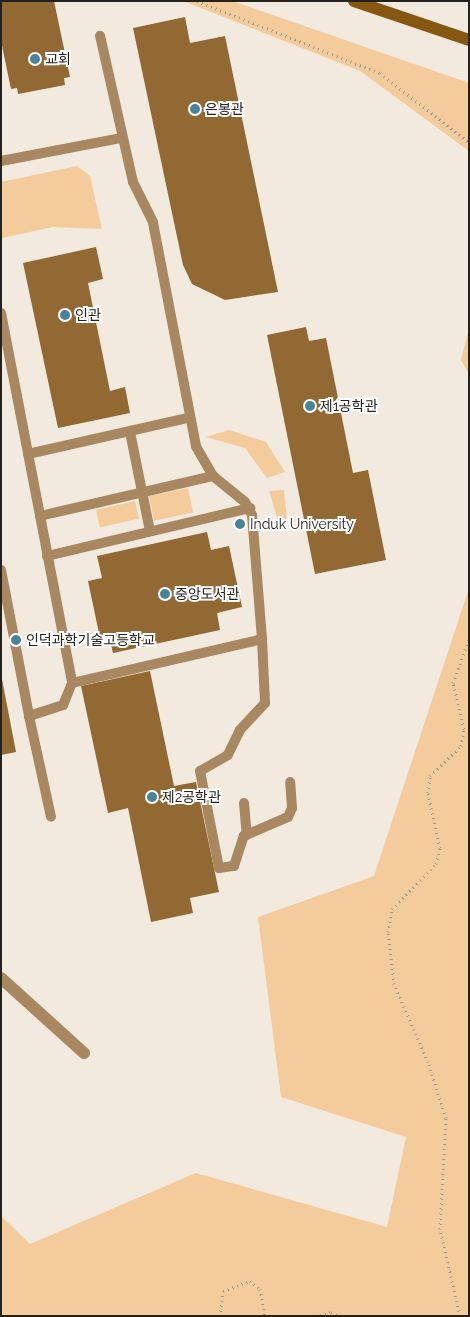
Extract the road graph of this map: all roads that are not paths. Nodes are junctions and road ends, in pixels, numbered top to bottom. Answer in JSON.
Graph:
{"nodes":[{"id":1,"x":354,"y":1,"type":"edge"},
{"id":2,"x":100,"y":36,"type":"dead end"},
{"id":3,"x":469,"y":40,"type":"edge"},
{"id":4,"x":122,"y":138,"type":"junction"},
{"id":5,"x":1,"y":161,"type":"edge"},
{"id":6,"x":1,"y":314,"type":"edge"},
{"id":7,"x":188,"y":418,"type":"junction"},
{"id":8,"x":130,"y":432,"type":"junction"},
{"id":9,"x":28,"y":454,"type":"junction"},
{"id":10,"x":213,"y":476,"type":"junction"},
{"id":11,"x":142,"y":492,"type":"junction"},
{"id":12,"x":250,"y":508,"type":"junction"},
{"id":13,"x":40,"y":516,"type":"junction"},
{"id":14,"x":150,"y":531,"type":"junction"},
{"id":15,"x":47,"y":556,"type":"junction"},
{"id":16,"x":1,"y":570,"type":"edge"},
{"id":17,"x":262,"y":639,"type":"junction"},
{"id":18,"x":72,"y":683,"type":"junction"},
{"id":19,"x":29,"y":716,"type":"junction"},
{"id":20,"x":290,"y":782,"type":"dead end"},
{"id":21,"x":244,"y":803,"type":"dead end"},
{"id":22,"x":51,"y":817,"type":"dead end"},
{"id":23,"x":247,"y":835,"type":"junction"},
{"id":24,"x":1,"y":978,"type":"edge"},
{"id":25,"x":84,"y":1053,"type":"dead end"}],
"edges":[{"from":1,"to":3,"type":"street"},
{"from":2,"to":4,"type":"lane"},
{"from":4,"to":5,"type":"lane"},
{"from":4,"to":7,"type":"lane"},
{"from":6,"to":9,"type":"lane"},
{"from":7,"to":8,"type":"lane"},
{"from":7,"to":10,"type":"lane"},
{"from":8,"to":9,"type":"lane"},
{"from":8,"to":11,"type":"lane"},
{"from":9,"to":13,"type":"lane"},
{"from":10,"to":11,"type":"lane"},
{"from":10,"to":12,"type":"lane"},
{"from":11,"to":13,"type":"lane"},
{"from":11,"to":14,"type":"lane"},
{"from":12,"to":14,"type":"lane"},
{"from":12,"to":17,"type":"lane"},
{"from":13,"to":15,"type":"lane"},
{"from":14,"to":15,"type":"lane"},
{"from":15,"to":18,"type":"lane"},
{"from":16,"to":19,"type":"lane"},
{"from":17,"to":18,"type":"lane"},
{"from":17,"to":23,"type":"lane"},
{"from":18,"to":19,"type":"lane"},
{"from":19,"to":22,"type":"lane"},
{"from":20,"to":23,"type":"lane"},
{"from":21,"to":23,"type":"lane"},
{"from":24,"to":25,"type":"street"}]}
